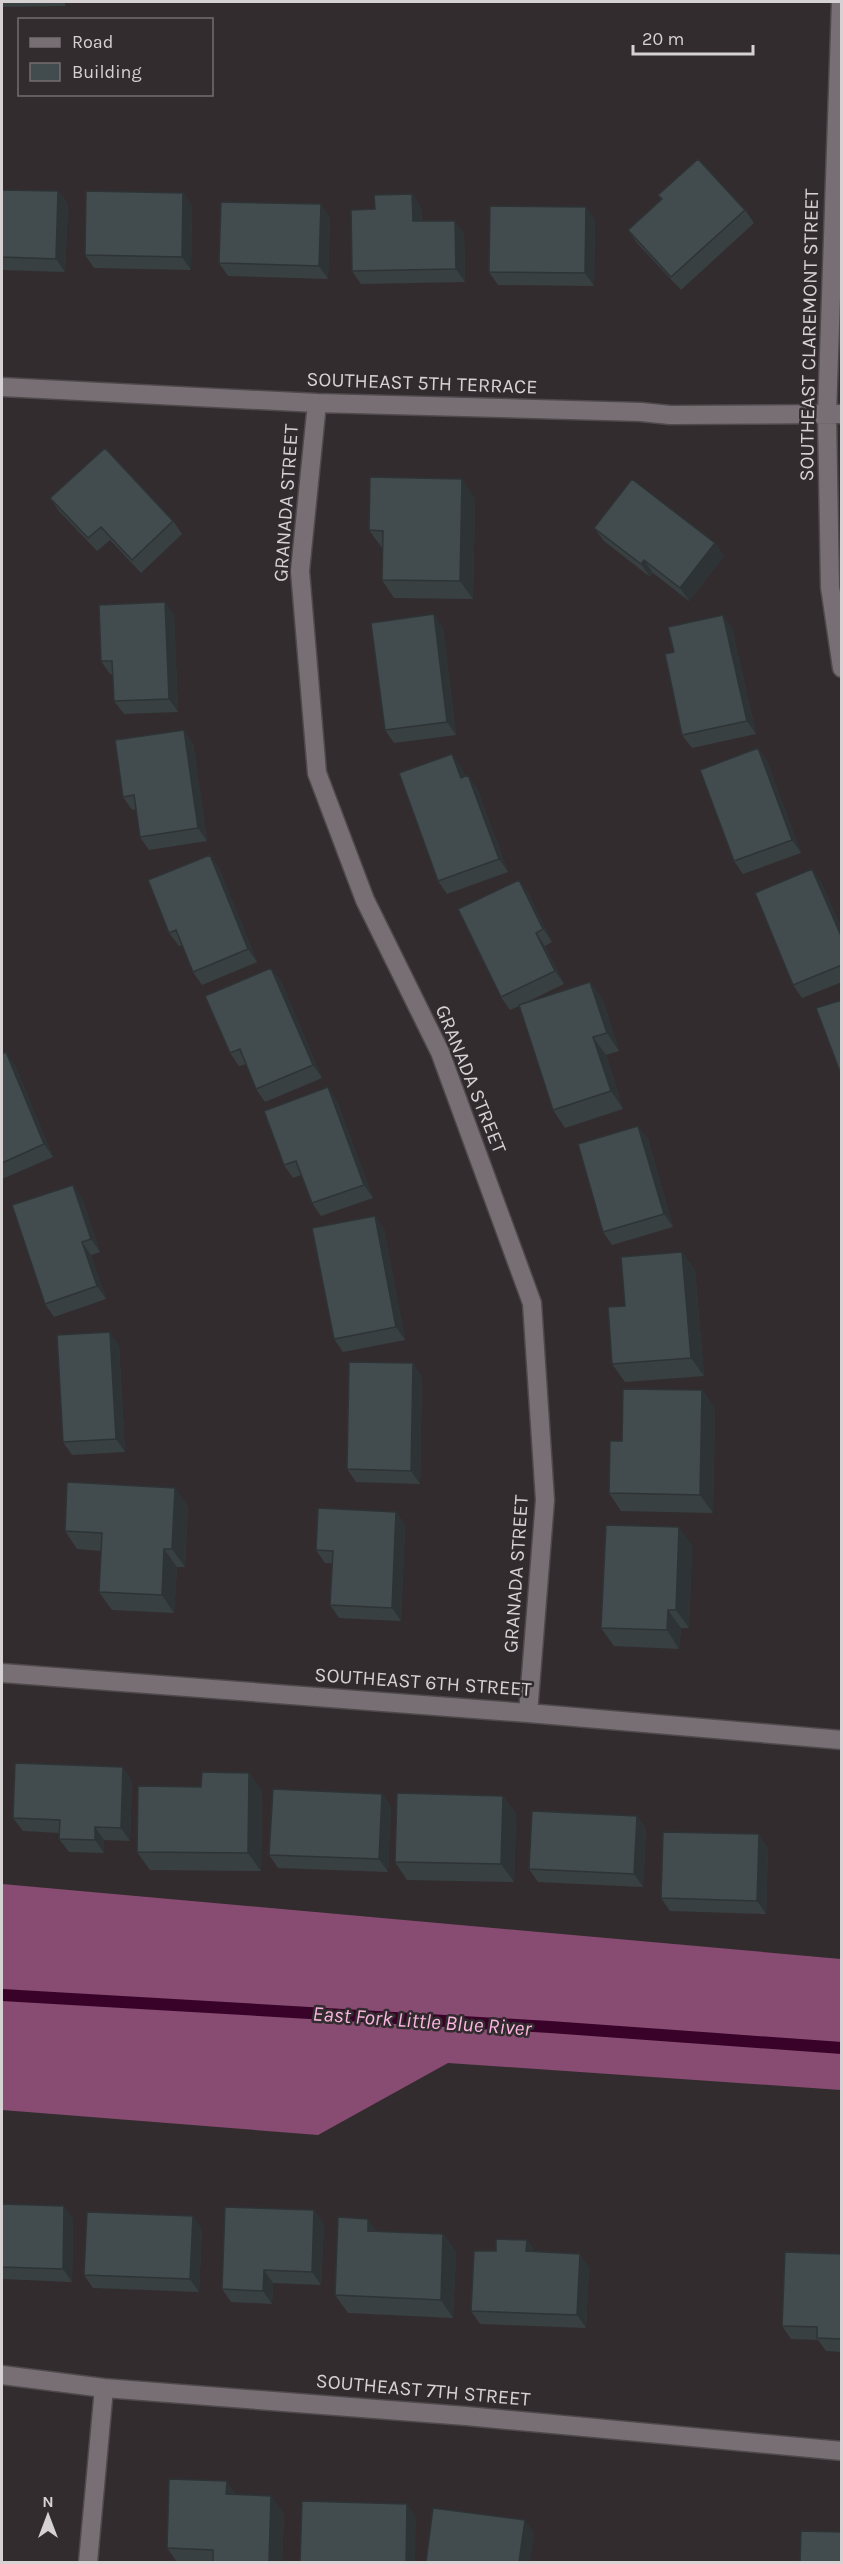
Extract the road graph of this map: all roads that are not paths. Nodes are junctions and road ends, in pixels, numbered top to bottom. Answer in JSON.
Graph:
{"nodes":[{"id":1,"x":841,"y":2,"type":"edge"},
{"id":2,"x":2,"y":387,"type":"edge"},
{"id":3,"x":317,"y":403,"type":"junction"},
{"id":4,"x":834,"y":414,"type":"edge"},
{"id":5,"x":842,"y":668,"type":"edge"},
{"id":6,"x":2,"y":1673,"type":"edge"},
{"id":7,"x":528,"y":1713,"type":"junction"},
{"id":8,"x":842,"y":1740,"type":"edge"},
{"id":9,"x":2,"y":2376,"type":"edge"},
{"id":10,"x":104,"y":2388,"type":"junction"},
{"id":11,"x":842,"y":2451,"type":"edge"},
{"id":12,"x":88,"y":2562,"type":"edge"}],
"edges":[{"from":1,"to":4,"type":"street","name":"SOUTHEAST CLAREMONT STREET"},
{"from":2,"to":3,"type":"street","name":"SOUTHEAST 5TH TERRACE"},
{"from":3,"to":4,"type":"street","name":"SOUTHEAST 5TH TERRACE"},
{"from":3,"to":7,"type":"street","name":"GRANADA STREET"},
{"from":4,"to":5,"type":"street","name":"SOUTHEAST CLAREMONT STREET"},
{"from":6,"to":7,"type":"street","name":"SOUTHEAST 6TH STREET"},
{"from":7,"to":8,"type":"street","name":"SOUTHEAST 6TH STREET"},
{"from":9,"to":10,"type":"street","name":"SOUTHEAST 7TH STREET"},
{"from":10,"to":11,"type":"street","name":"SOUTHEAST 7TH STREET"},
{"from":10,"to":12,"type":"street"}]}
